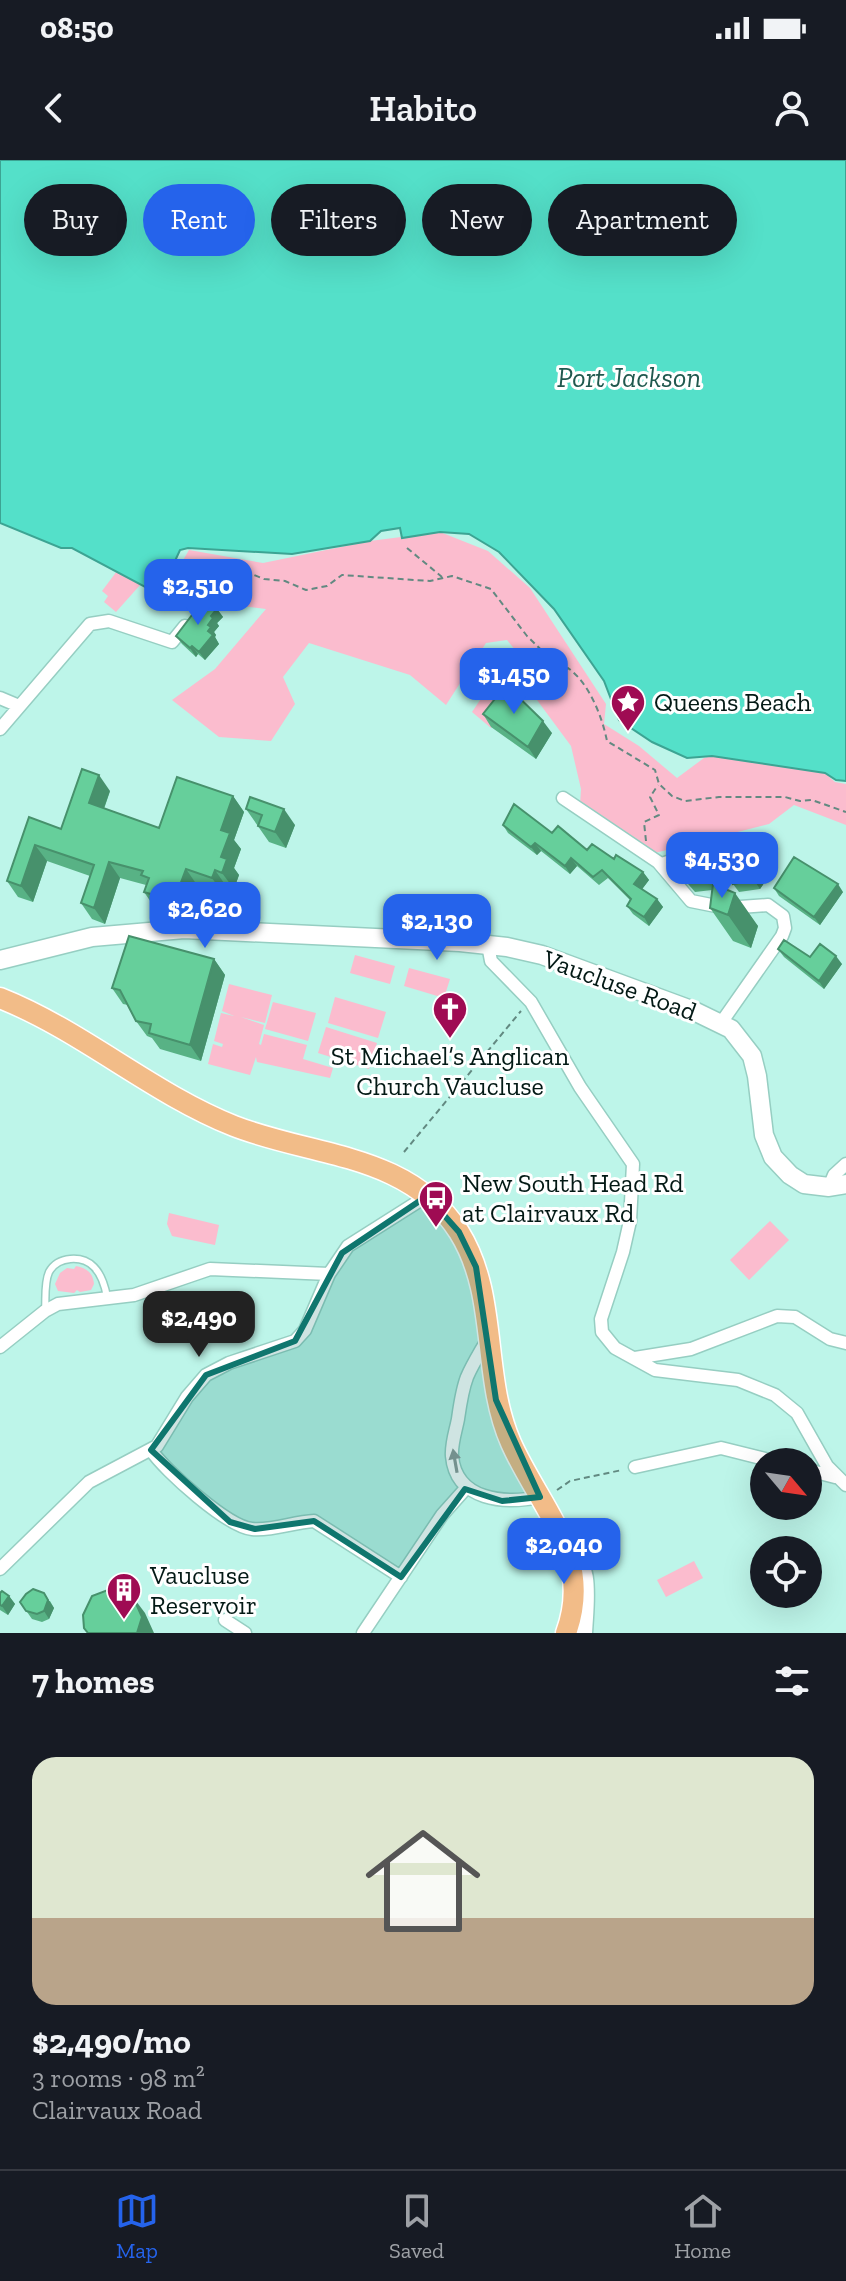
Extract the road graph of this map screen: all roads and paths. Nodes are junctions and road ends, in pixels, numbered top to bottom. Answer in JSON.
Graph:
{"nodes":[{"id":1,"x":407,"y":548,"type":"dead end"},
{"id":2,"x":443,"y":578,"type":"junction"},
{"id":3,"x":189,"y":621,"type":"joint"},
{"id":4,"x":0,"y":698,"type":"edge"},
{"id":5,"x":19,"y":706,"type":"junction"},
{"id":6,"x":0,"y":729,"type":"edge"},
{"id":7,"x":658,"y":764,"type":"dead end"},
{"id":8,"x":654,"y":769,"type":"junction"},
{"id":9,"x":659,"y":784,"type":"junction"},
{"id":10,"x":563,"y":798,"type":"dead end"},
{"id":11,"x":846,"y":812,"type":"edge"},
{"id":12,"x":763,"y":843,"type":"dead end"},
{"id":13,"x":642,"y":853,"type":"junction"},
{"id":14,"x":658,"y":862,"type":"junction"},
{"id":15,"x":488,"y":945,"type":"junction"},
{"id":16,"x":0,"y":960,"type":"edge"},
{"id":17,"x":0,"y":998,"type":"edge"},
{"id":18,"x":531,"y":1002,"type":"junction"},
{"id":19,"x":721,"y":1023,"type":"junction"},
{"id":20,"x":404,"y":1152,"type":"dead end"},
{"id":21,"x":846,"y":1164,"type":"edge"},
{"id":22,"x":838,"y":1186,"type":"edge"},
{"id":23,"x":427,"y":1196,"type":"junction"},
{"id":24,"x":329,"y":1274,"type":"junction"},
{"id":25,"x":108,"y":1299,"type":"junction"},
{"id":26,"x":45,"y":1311,"type":"junction"},
{"id":27,"x":488,"y":1338,"type":"junction"},
{"id":28,"x":846,"y":1343,"type":"edge"},
{"id":29,"x":0,"y":1347,"type":"edge"},
{"id":30,"x":631,"y":1358,"type":"junction"},
{"id":31,"x":151,"y":1450,"type":"junction"},
{"id":32,"x":750,"y":1455,"type":"edge"},
{"id":33,"x":635,"y":1467,"type":"joint"},
{"id":34,"x":822,"y":1475,"type":"edge"},
{"id":35,"x":841,"y":1481,"type":"edge"},
{"id":36,"x":467,"y":1487,"type":"junction"},
{"id":37,"x":548,"y":1494,"type":"junction"},
{"id":38,"x":560,"y":1534,"type":"junction"},
{"id":39,"x":1,"y":1567,"type":"edge"},
{"id":40,"x":401,"y":1577,"type":"junction"},
{"id":41,"x":225,"y":1620,"type":"dead end"},
{"id":42,"x":245,"y":1633,"type":"edge"},
{"id":43,"x":363,"y":1633,"type":"edge"},
{"id":44,"x":566,"y":1633,"type":"edge"},
{"id":45,"x":583,"y":1633,"type":"edge"}],
"edges":[{"from":1,"to":2,"type":"path"},
{"from":2,"to":3,"type":"path"},
{"from":2,"to":8,"type":"path"},
{"from":3,"to":5,"type":"street"},
{"from":4,"to":5,"type":"street"},
{"from":5,"to":6,"type":"street"},
{"from":7,"to":8,"type":"path"},
{"from":8,"to":9,"type":"path"},
{"from":9,"to":11,"type":"path"},
{"from":9,"to":13,"type":"path"},
{"from":10,"to":13,"type":"street"},
{"from":12,"to":14,"type":"lane"},
{"from":13,"to":14,"type":"street"},
{"from":14,"to":19,"type":"street"},
{"from":15,"to":16,"type":"street","name":"Vaucluse Road"},
{"from":15,"to":18,"type":"street"},
{"from":15,"to":19,"type":"street","name":"Vaucluse Road"},
{"from":17,"to":23,"type":"main road"},
{"from":18,"to":20,"type":"path"},
{"from":18,"to":30,"type":"street"},
{"from":19,"to":22,"type":"street","name":"Vaucluse Road"},
{"from":21,"to":22,"type":"street"},
{"from":23,"to":24,"type":"street"},
{"from":23,"to":27,"type":"main road"},
{"from":24,"to":25,"type":"street"},
{"from":24,"to":31,"type":"street"},
{"from":25,"to":26,"type":"street"},
{"from":25,"to":26,"type":"lane"},
{"from":26,"to":29,"type":"street"},
{"from":36,"to":27,"type":"street","one_way":true},
{"from":27,"to":37,"type":"main road"},
{"from":28,"to":30,"type":"street"},
{"from":30,"to":35,"type":"street"},
{"from":31,"to":39,"type":"street"},
{"from":31,"to":40,"type":"street"},
{"from":32,"to":33,"type":"street"},
{"from":33,"to":37,"type":"path"},
{"from":34,"to":35,"type":"street"},
{"from":36,"to":37,"type":"street"},
{"from":36,"to":40,"type":"street"},
{"from":37,"to":38,"type":"main road"},
{"from":38,"to":44,"type":"main road"},
{"from":38,"to":45,"type":"street"},
{"from":40,"to":43,"type":"street"},
{"from":41,"to":42,"type":"street"}]}
